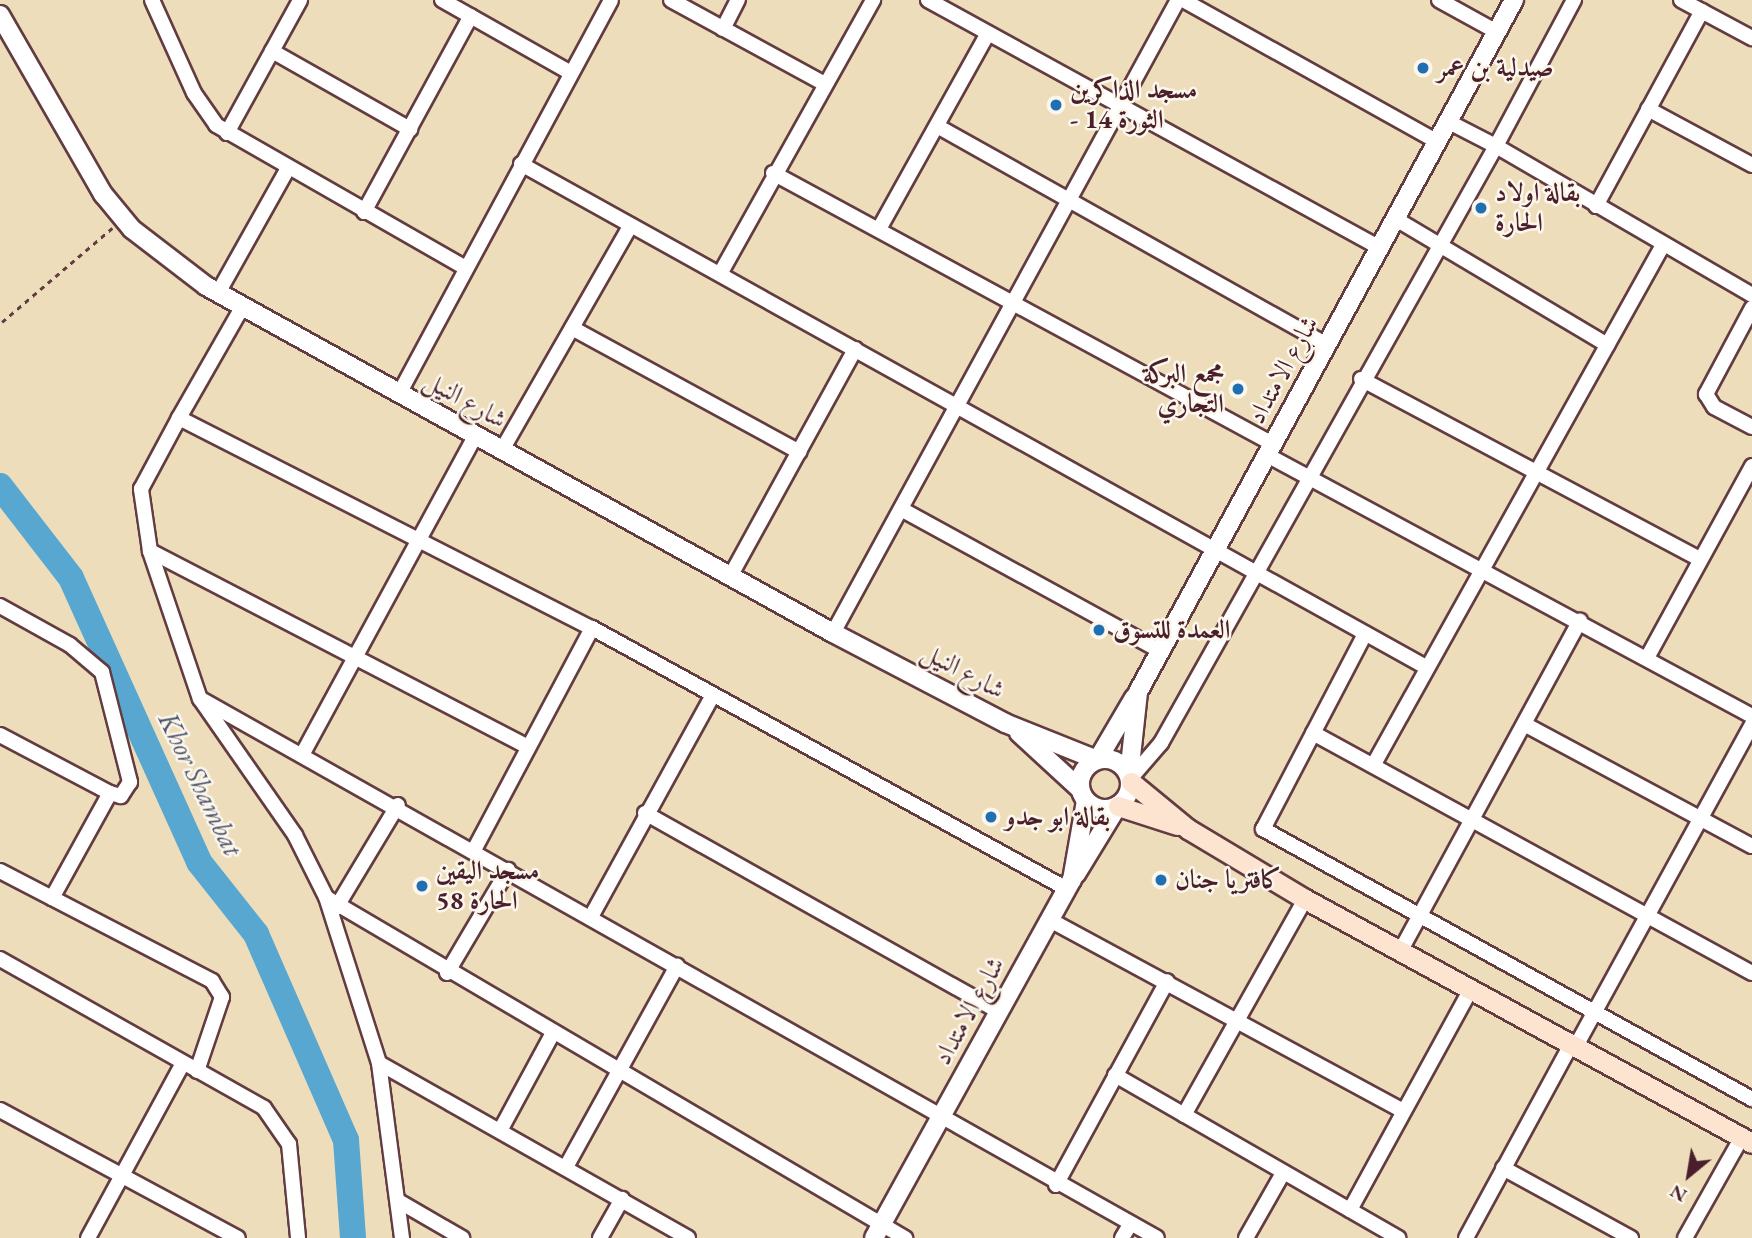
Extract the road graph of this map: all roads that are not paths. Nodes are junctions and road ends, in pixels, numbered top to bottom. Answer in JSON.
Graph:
{"nodes":[{"id":1,"x":152,"y":0,"type":"edge"},
{"id":2,"x":300,"y":0,"type":"edge"},
{"id":3,"x":442,"y":0,"type":"edge"},
{"id":4,"x":611,"y":0,"type":"edge"},
{"id":5,"x":671,"y":0,"type":"edge"},
{"id":6,"x":738,"y":0,"type":"edge"},
{"id":7,"x":873,"y":0,"type":"edge"},
{"id":8,"x":928,"y":0,"type":"edge"},
{"id":9,"x":1181,"y":0,"type":"edge"},
{"id":10,"x":1439,"y":0,"type":"edge"},
{"id":11,"x":1514,"y":0,"type":"edge"},
{"id":12,"x":1574,"y":0,"type":"edge"},
{"id":13,"x":1681,"y":0,"type":"edge"},
{"id":14,"x":1702,"y":11,"type":"junction"},
{"id":15,"x":0,"y":15,"type":"edge"},
{"id":16,"x":471,"y":16,"type":"junction"},
{"id":17,"x":723,"y":29,"type":"junction"},
{"id":18,"x":1497,"y":32,"type":"junction"},
{"id":19,"x":988,"y":33,"type":"junction"},
{"id":20,"x":1752,"y":38,"type":"edge"},
{"id":21,"x":272,"y":51,"type":"junction"},
{"id":22,"x":571,"y":73,"type":"junction"},
{"id":23,"x":825,"y":85,"type":"junction"},
{"id":24,"x":1121,"y":105,"type":"junction"},
{"id":25,"x":1648,"y":109,"type":"junction"},
{"id":26,"x":1449,"y":122,"type":"junction"},
{"id":27,"x":937,"y":126,"type":"junction"},
{"id":28,"x":410,"y":129,"type":"junction"},
{"id":29,"x":227,"y":133,"type":"junction"},
{"id":30,"x":1438,"y":142,"type":"junction"},
{"id":31,"x":1496,"y":146,"type":"junction"},
{"id":32,"x":521,"y":164,"type":"junction"},
{"id":33,"x":1752,"y":165,"type":"edge"},
{"id":34,"x":287,"y":170,"type":"junction"},
{"id":35,"x":773,"y":173,"type":"junction"},
{"id":36,"x":1070,"y":202,"type":"junction"},
{"id":37,"x":1596,"y":206,"type":"junction"},
{"id":38,"x":365,"y":212,"type":"junction"},
{"id":39,"x":1396,"y":219,"type":"junction"},
{"id":40,"x":631,"y":225,"type":"junction"},
{"id":41,"x":878,"y":229,"type":"junction"},
{"id":42,"x":1440,"y":245,"type":"junction"},
{"id":43,"x":1663,"y":245,"type":"junction"},
{"id":44,"x":1380,"y":248,"type":"junction"},
{"id":45,"x":466,"y":268,"type":"junction"},
{"id":46,"x":720,"y":274,"type":"junction"},
{"id":47,"x":218,"y":293,"type":"junction"},
{"id":48,"x":1752,"y":295,"type":"edge"},
{"id":49,"x":1016,"y":300,"type":"junction"},
{"id":50,"x":243,"y":306,"type":"junction"},
{"id":51,"x":1752,"y":307,"type":"edge"},
{"id":52,"x":572,"y":328,"type":"junction"},
{"id":53,"x":1327,"y":345,"type":"junction"},
{"id":54,"x":1607,"y":345,"type":"junction"},
{"id":55,"x":855,"y":349,"type":"junction"},
{"id":56,"x":1362,"y":379,"type":"junction"},
{"id":57,"x":399,"y":394,"type":"junction"},
{"id":58,"x":959,"y":406,"type":"junction"},
{"id":59,"x":179,"y":418,"type":"junction"},
{"id":60,"x":1752,"y":427,"type":"edge"},
{"id":61,"x":475,"y":436,"type":"junction"},
{"id":62,"x":1270,"y":449,"type":"junction"},
{"id":63,"x":502,"y":450,"type":"junction"},
{"id":64,"x":799,"y":452,"type":"junction"},
{"id":65,"x":1752,"y":466,"type":"edge"},
{"id":66,"x":1535,"y":470,"type":"junction"},
{"id":67,"x":1309,"y":477,"type":"junction"},
{"id":68,"x":901,"y":509,"type":"junction"},
{"id":69,"x":418,"y":542,"type":"junction"},
{"id":70,"x":1216,"y":549,"type":"junction"},
{"id":71,"x":150,"y":551,"type":"junction"},
{"id":72,"x":1700,"y":559,"type":"junction"},
{"id":73,"x":1481,"y":568,"type":"junction"},
{"id":74,"x":1258,"y":573,"type":"junction"},
{"id":75,"x":731,"y":575,"type":"junction"},
{"id":76,"x":0,"y":606,"type":"edge"},
{"id":77,"x":1580,"y":620,"type":"junction"},
{"id":78,"x":593,"y":628,"type":"junction"},
{"id":79,"x":833,"y":633,"type":"junction"},
{"id":80,"x":1365,"y":634,"type":"junction"},
{"id":81,"x":1160,"y":651,"type":"junction"},
{"id":82,"x":358,"y":655,"type":"junction"},
{"id":83,"x":1647,"y":658,"type":"junction"},
{"id":84,"x":1426,"y":667,"type":"junction"},
{"id":85,"x":1138,"y":692,"type":"junction"},
{"id":86,"x":712,"y":697,"type":"junction"},
{"id":87,"x":200,"y":699,"type":"junction"},
{"id":88,"x":1752,"y":716,"type":"edge"},
{"id":89,"x":1005,"y":723,"type":"junction"},
{"id":90,"x":1752,"y":724,"type":"edge"},
{"id":91,"x":1526,"y":725,"type":"junction"},
{"id":92,"x":1313,"y":733,"type":"junction"},
{"id":93,"x":0,"y":735,"type":"edge"},
{"id":94,"x":528,"y":747,"type":"junction"},
{"id":95,"x":302,"y":755,"type":"junction"},
{"id":96,"x":1097,"y":759,"type":"junction"},
{"id":97,"x":1374,"y":764,"type":"junction"},
{"id":98,"x":1130,"y":779,"type":"junction"},
{"id":99,"x":110,"y":793,"type":"junction"},
{"id":100,"x":1083,"y":795,"type":"junction"},
{"id":101,"x":398,"y":805,"type":"junction"},
{"id":102,"x":1117,"y":806,"type":"junction"},
{"id":103,"x":645,"y":813,"type":"junction"},
{"id":104,"x":1699,"y":819,"type":"junction"},
{"id":105,"x":1475,"y":822,"type":"junction"},
{"id":106,"x":1188,"y":829,"type":"junction"},
{"id":107,"x":1752,"y":846,"type":"edge"},
{"id":108,"x":474,"y":850,"type":"junction"},
{"id":109,"x":508,"y":870,"type":"junction"},
{"id":110,"x":0,"y":871,"type":"edge"},
{"id":111,"x":1069,"y":885,"type":"junction"},
{"id":112,"x":52,"y":898,"type":"junction"},
{"id":113,"x":1305,"y":899,"type":"junction"},
{"id":114,"x":331,"y":902,"type":"junction"},
{"id":115,"x":592,"y":915,"type":"junction"},
{"id":116,"x":1647,"y":916,"type":"junction"},
{"id":117,"x":1420,"y":917,"type":"junction"},
{"id":118,"x":1050,"y":920,"type":"junction"},
{"id":119,"x":1401,"y":950,"type":"junction"},
{"id":120,"x":0,"y":959,"type":"edge"},
{"id":121,"x":677,"y":966,"type":"junction"},
{"id":122,"x":447,"y":973,"type":"junction"},
{"id":123,"x":1752,"y":973,"type":"edge"},
{"id":124,"x":1167,"y":981,"type":"junction"},
{"id":125,"x":1471,"y":989,"type":"junction"},
{"id":126,"x":998,"y":1011,"type":"junction"},
{"id":127,"x":1594,"y":1012,"type":"junction"},
{"id":128,"x":1237,"y":1019,"type":"junction"},
{"id":129,"x":553,"y":1033,"type":"junction"},
{"id":130,"x":1574,"y":1045,"type":"junction"},
{"id":131,"x":183,"y":1063,"type":"junction"},
{"id":132,"x":379,"y":1063,"type":"junction"},
{"id":133,"x":197,"y":1071,"type":"junction"},
{"id":134,"x":620,"y":1072,"type":"junction"},
{"id":135,"x":1115,"y":1075,"type":"junction"},
{"id":136,"x":1752,"y":1099,"type":"edge"},
{"id":137,"x":0,"y":1110,"type":"edge"},
{"id":138,"x":1403,"y":1111,"type":"junction"},
{"id":139,"x":1184,"y":1115,"type":"junction"},
{"id":140,"x":939,"y":1116,"type":"junction"},
{"id":141,"x":501,"y":1129,"type":"junction"},
{"id":142,"x":1747,"y":1140,"type":"edge"},
{"id":143,"x":566,"y":1167,"type":"junction"},
{"id":144,"x":1503,"y":1168,"type":"junction"},
{"id":145,"x":1282,"y":1175,"type":"junction"},
{"id":146,"x":122,"y":1177,"type":"junction"},
{"id":147,"x":1056,"y":1185,"type":"junction"},
{"id":148,"x":622,"y":1199,"type":"junction"},
{"id":149,"x":400,"y":1202,"type":"junction"},
{"id":150,"x":1350,"y":1210,"type":"junction"},
{"id":151,"x":1131,"y":1223,"type":"junction"},
{"id":152,"x":877,"y":1232,"type":"edge"},
{"id":153,"x":88,"y":1238,"type":"edge"},
{"id":154,"x":238,"y":1238,"type":"edge"},
{"id":155,"x":298,"y":1238,"type":"edge"},
{"id":156,"x":402,"y":1238,"type":"edge"},
{"id":157,"x":462,"y":1238,"type":"edge"},
{"id":158,"x":600,"y":1238,"type":"edge"},
{"id":159,"x":688,"y":1238,"type":"edge"},
{"id":160,"x":905,"y":1238,"type":"edge"},
{"id":161,"x":1122,"y":1238,"type":"edge"},
{"id":162,"x":1157,"y":1238,"type":"edge"},
{"id":163,"x":1247,"y":1238,"type":"edge"},
{"id":164,"x":1399,"y":1238,"type":"edge"},
{"id":165,"x":1466,"y":1238,"type":"edge"},
{"id":166,"x":1631,"y":1238,"type":"edge"},
{"id":167,"x":1685,"y":1238,"type":"edge"}],
"edges":[{"from":1,"to":29,"type":"street"},
{"from":2,"to":21,"type":"street"},
{"from":3,"to":16,"type":"street"},
{"from":4,"to":22,"type":"street"},
{"from":5,"to":17,"type":"street"},
{"from":6,"to":17,"type":"street"},
{"from":7,"to":23,"type":"street"},
{"from":8,"to":19,"type":"street"},
{"from":9,"to":24,"type":"street"},
{"from":9,"to":30,"type":"street"},
{"from":10,"to":18,"type":"street"},
{"from":11,"to":18,"type":"street","name":"شارع الامتداد"},
{"from":12,"to":31,"type":"street"},
{"from":13,"to":14,"type":"street"},
{"from":14,"to":20,"type":"street"},
{"from":14,"to":25,"type":"street"},
{"from":15,"to":47,"type":"street","name":"شارع النيل"},
{"from":16,"to":22,"type":"street"},
{"from":16,"to":28,"type":"street"},
{"from":17,"to":23,"type":"street"},
{"from":18,"to":26,"type":"street","name":"شارع الامتداد"},
{"from":19,"to":24,"type":"street"},
{"from":19,"to":27,"type":"street"},
{"from":21,"to":28,"type":"street"},
{"from":21,"to":29,"type":"street"},
{"from":22,"to":32,"type":"street"},
{"from":23,"to":35,"type":"street"},
{"from":24,"to":36,"type":"street"},
{"from":24,"to":44,"type":"street"},
{"from":25,"to":33,"type":"street"},
{"from":25,"to":37,"type":"street"},
{"from":26,"to":30,"type":"street","name":"شارع الامتداد"},
{"from":26,"to":31,"type":"street"},
{"from":27,"to":36,"type":"street"},
{"from":27,"to":41,"type":"street"},
{"from":28,"to":38,"type":"street"},
{"from":29,"to":34,"type":"street"},
{"from":30,"to":39,"type":"street","name":"شارع الامتداد"},
{"from":31,"to":37,"type":"street"},
{"from":31,"to":42,"type":"street"},
{"from":32,"to":40,"type":"street"},
{"from":32,"to":45,"type":"street"},
{"from":34,"to":38,"type":"street"},
{"from":34,"to":47,"type":"street"},
{"from":35,"to":41,"type":"street"},
{"from":35,"to":46,"type":"street"},
{"from":36,"to":49,"type":"street"},
{"from":36,"to":53,"type":"street"},
{"from":37,"to":43,"type":"street"},
{"from":38,"to":45,"type":"street"},
{"from":39,"to":42,"type":"street"},
{"from":39,"to":44,"type":"street","name":"شارع الامتداد"},
{"from":40,"to":46,"type":"street"},
{"from":40,"to":52,"type":"street"},
{"from":41,"to":49,"type":"street"},
{"from":42,"to":54,"type":"street"},
{"from":42,"to":56,"type":"street"},
{"from":43,"to":48,"type":"street"},
{"from":43,"to":54,"type":"street"},
{"from":44,"to":53,"type":"street","name":"شارع الامتداد"},
{"from":45,"to":57,"type":"street"},
{"from":46,"to":55,"type":"street"},
{"from":47,"to":50,"type":"street","name":"شارع النيل"},
{"from":49,"to":58,"type":"street"},
{"from":49,"to":62,"type":"street"},
{"from":50,"to":57,"type":"street","name":"شارع النيل"},
{"from":50,"to":59,"type":"street"},
{"from":51,"to":60,"type":"street"},
{"from":52,"to":63,"type":"street"},
{"from":52,"to":64,"type":"street"},
{"from":53,"to":62,"type":"street","name":"شارع الامتداد"},
{"from":54,"to":66,"type":"street"},
{"from":55,"to":58,"type":"street"},
{"from":55,"to":64,"type":"street"},
{"from":56,"to":66,"type":"street"},
{"from":56,"to":67,"type":"street"},
{"from":57,"to":61,"type":"street","name":"شارع النيل"},
{"from":58,"to":68,"type":"street"},
{"from":58,"to":70,"type":"street"},
{"from":59,"to":69,"type":"street"},
{"from":59,"to":71,"type":"street"},
{"from":61,"to":63,"type":"street","name":"شارع النيل"},
{"from":61,"to":69,"type":"street"},
{"from":62,"to":67,"type":"street"},
{"from":62,"to":70,"type":"street","name":"شارع الامتداد"},
{"from":63,"to":75,"type":"street","name":"شارع النيل"},
{"from":64,"to":75,"type":"street"},
{"from":65,"to":72,"type":"street"},
{"from":66,"to":72,"type":"street"},
{"from":66,"to":73,"type":"street"},
{"from":67,"to":73,"type":"street"},
{"from":67,"to":74,"type":"street"},
{"from":68,"to":79,"type":"street"},
{"from":68,"to":81,"type":"street"},
{"from":69,"to":78,"type":"street"},
{"from":69,"to":82,"type":"street"},
{"from":70,"to":74,"type":"street"},
{"from":70,"to":81,"type":"street","name":"شارع الامتداد"},
{"from":71,"to":82,"type":"street"},
{"from":71,"to":87,"type":"street"},
{"from":72,"to":83,"type":"street"},
{"from":73,"to":77,"type":"street"},
{"from":73,"to":84,"type":"street"},
{"from":74,"to":80,"type":"street"},
{"from":74,"to":98,"type":"street"},
{"from":75,"to":79,"type":"street","name":"شارع النيل"},
{"from":76,"to":99,"type":"street"},
{"from":77,"to":83,"type":"street"},
{"from":77,"to":91,"type":"street"},
{"from":78,"to":86,"type":"street"},
{"from":78,"to":94,"type":"street"},
{"from":79,"to":89,"type":"street","name":"شارع النيل"},
{"from":80,"to":84,"type":"street"},
{"from":80,"to":92,"type":"street"},
{"from":81,"to":85,"type":"street","name":"شارع الامتداد"},
{"from":82,"to":94,"type":"street"},
{"from":82,"to":95,"type":"street"},
{"from":83,"to":88,"type":"street"},
{"from":84,"to":97,"type":"street"},
{"from":85,"to":96,"type":"street"},
{"from":85,"to":98,"type":"street","name":"شارع الامتداد"},
{"from":86,"to":103,"type":"street"},
{"from":86,"to":111,"type":"street"},
{"from":87,"to":95,"type":"street"},
{"from":87,"to":114,"type":"street"},
{"from":89,"to":96,"type":"street","name":"شارع النيل"},
{"from":89,"to":100,"type":"street","name":"شارع النيل"},
{"from":90,"to":104,"type":"street"},
{"from":91,"to":104,"type":"street"},
{"from":91,"to":105,"type":"street"},
{"from":92,"to":97,"type":"street"},
{"from":92,"to":117,"type":"street"},
{"from":93,"to":99,"type":"street"},
{"from":94,"to":108,"type":"street"},
{"from":95,"to":101,"type":"street"},
{"from":96,"to":98,"type":"street"},
{"from":96,"to":100,"type":"street"},
{"from":97,"to":105,"type":"street"},
{"from":98,"to":102,"type":"street"},
{"from":98,"to":106,"type":"main road"},
{"from":99,"to":112,"type":"street"},
{"from":100,"to":102,"type":"street"},
{"from":100,"to":111,"type":"street","name":"شارع الامتداد"},
{"from":101,"to":108,"type":"street"},
{"from":101,"to":114,"type":"street"},
{"from":102,"to":106,"type":"main road"},
{"from":102,"to":111,"type":"street"},
{"from":103,"to":115,"type":"street"},
{"from":103,"to":126,"type":"street"},
{"from":104,"to":107,"type":"street"},
{"from":104,"to":116,"type":"street"},
{"from":105,"to":116,"type":"street"},
{"from":105,"to":117,"type":"street"},
{"from":106,"to":113,"type":"main road"},
{"from":108,"to":109,"type":"street"},
{"from":109,"to":115,"type":"street"},
{"from":109,"to":122,"type":"street"},
{"from":110,"to":112,"type":"street"},
{"from":111,"to":118,"type":"street","name":"شارع الامتداد"},
{"from":112,"to":133,"type":"street"},
{"from":113,"to":119,"type":"main road"},
{"from":113,"to":128,"type":"street"},
{"from":114,"to":122,"type":"street"},
{"from":114,"to":132,"type":"street"},
{"from":115,"to":121,"type":"street"},
{"from":116,"to":123,"type":"street"},
{"from":116,"to":127,"type":"street"},
{"from":117,"to":119,"type":"street"},
{"from":117,"to":127,"type":"street"},
{"from":118,"to":124,"type":"street"},
{"from":118,"to":126,"type":"street","name":"شارع الامتداد"},
{"from":119,"to":125,"type":"main road"},
{"from":120,"to":131,"type":"street"},
{"from":121,"to":134,"type":"street"},
{"from":121,"to":140,"type":"street"},
{"from":122,"to":129,"type":"street"},
{"from":124,"to":128,"type":"street"},
{"from":124,"to":135,"type":"street"},
{"from":125,"to":130,"type":"main road"},
{"from":125,"to":138,"type":"street"},
{"from":126,"to":140,"type":"street","name":"شارع الامتداد"},
{"from":127,"to":130,"type":"street"},
{"from":127,"to":136,"type":"street"},
{"from":128,"to":138,"type":"street"},
{"from":128,"to":139,"type":"street"},
{"from":129,"to":134,"type":"street"},
{"from":129,"to":141,"type":"street"},
{"from":130,"to":142,"type":"main road"},
{"from":130,"to":144,"type":"street"},
{"from":131,"to":133,"type":"street"},
{"from":131,"to":146,"type":"street"},
{"from":132,"to":141,"type":"street"},
{"from":132,"to":149,"type":"street"},
{"from":133,"to":155,"type":"street"},
{"from":134,"to":143,"type":"street"},
{"from":134,"to":152,"type":"street"},
{"from":135,"to":139,"type":"street"},
{"from":135,"to":147,"type":"street"},
{"from":137,"to":146,"type":"street"},
{"from":138,"to":150,"type":"street"},
{"from":139,"to":145,"type":"street"},
{"from":140,"to":147,"type":"street"},
{"from":140,"to":152,"type":"street","name":"شارع الامتداد"},
{"from":141,"to":143,"type":"street"},
{"from":142,"to":167,"type":"street"},
{"from":143,"to":148,"type":"street"},
{"from":144,"to":165,"type":"street"},
{"from":144,"to":166,"type":"street"},
{"from":145,"to":150,"type":"street"},
{"from":145,"to":163,"type":"street"},
{"from":146,"to":153,"type":"street"},
{"from":146,"to":154,"type":"street"},
{"from":147,"to":151,"type":"street"},
{"from":148,"to":158,"type":"street"},
{"from":148,"to":159,"type":"street"},
{"from":149,"to":156,"type":"street"},
{"from":149,"to":157,"type":"street"},
{"from":150,"to":164,"type":"street"},
{"from":151,"to":161,"type":"street"},
{"from":151,"to":162,"type":"street"},
{"from":152,"to":160,"type":"street"}]}
